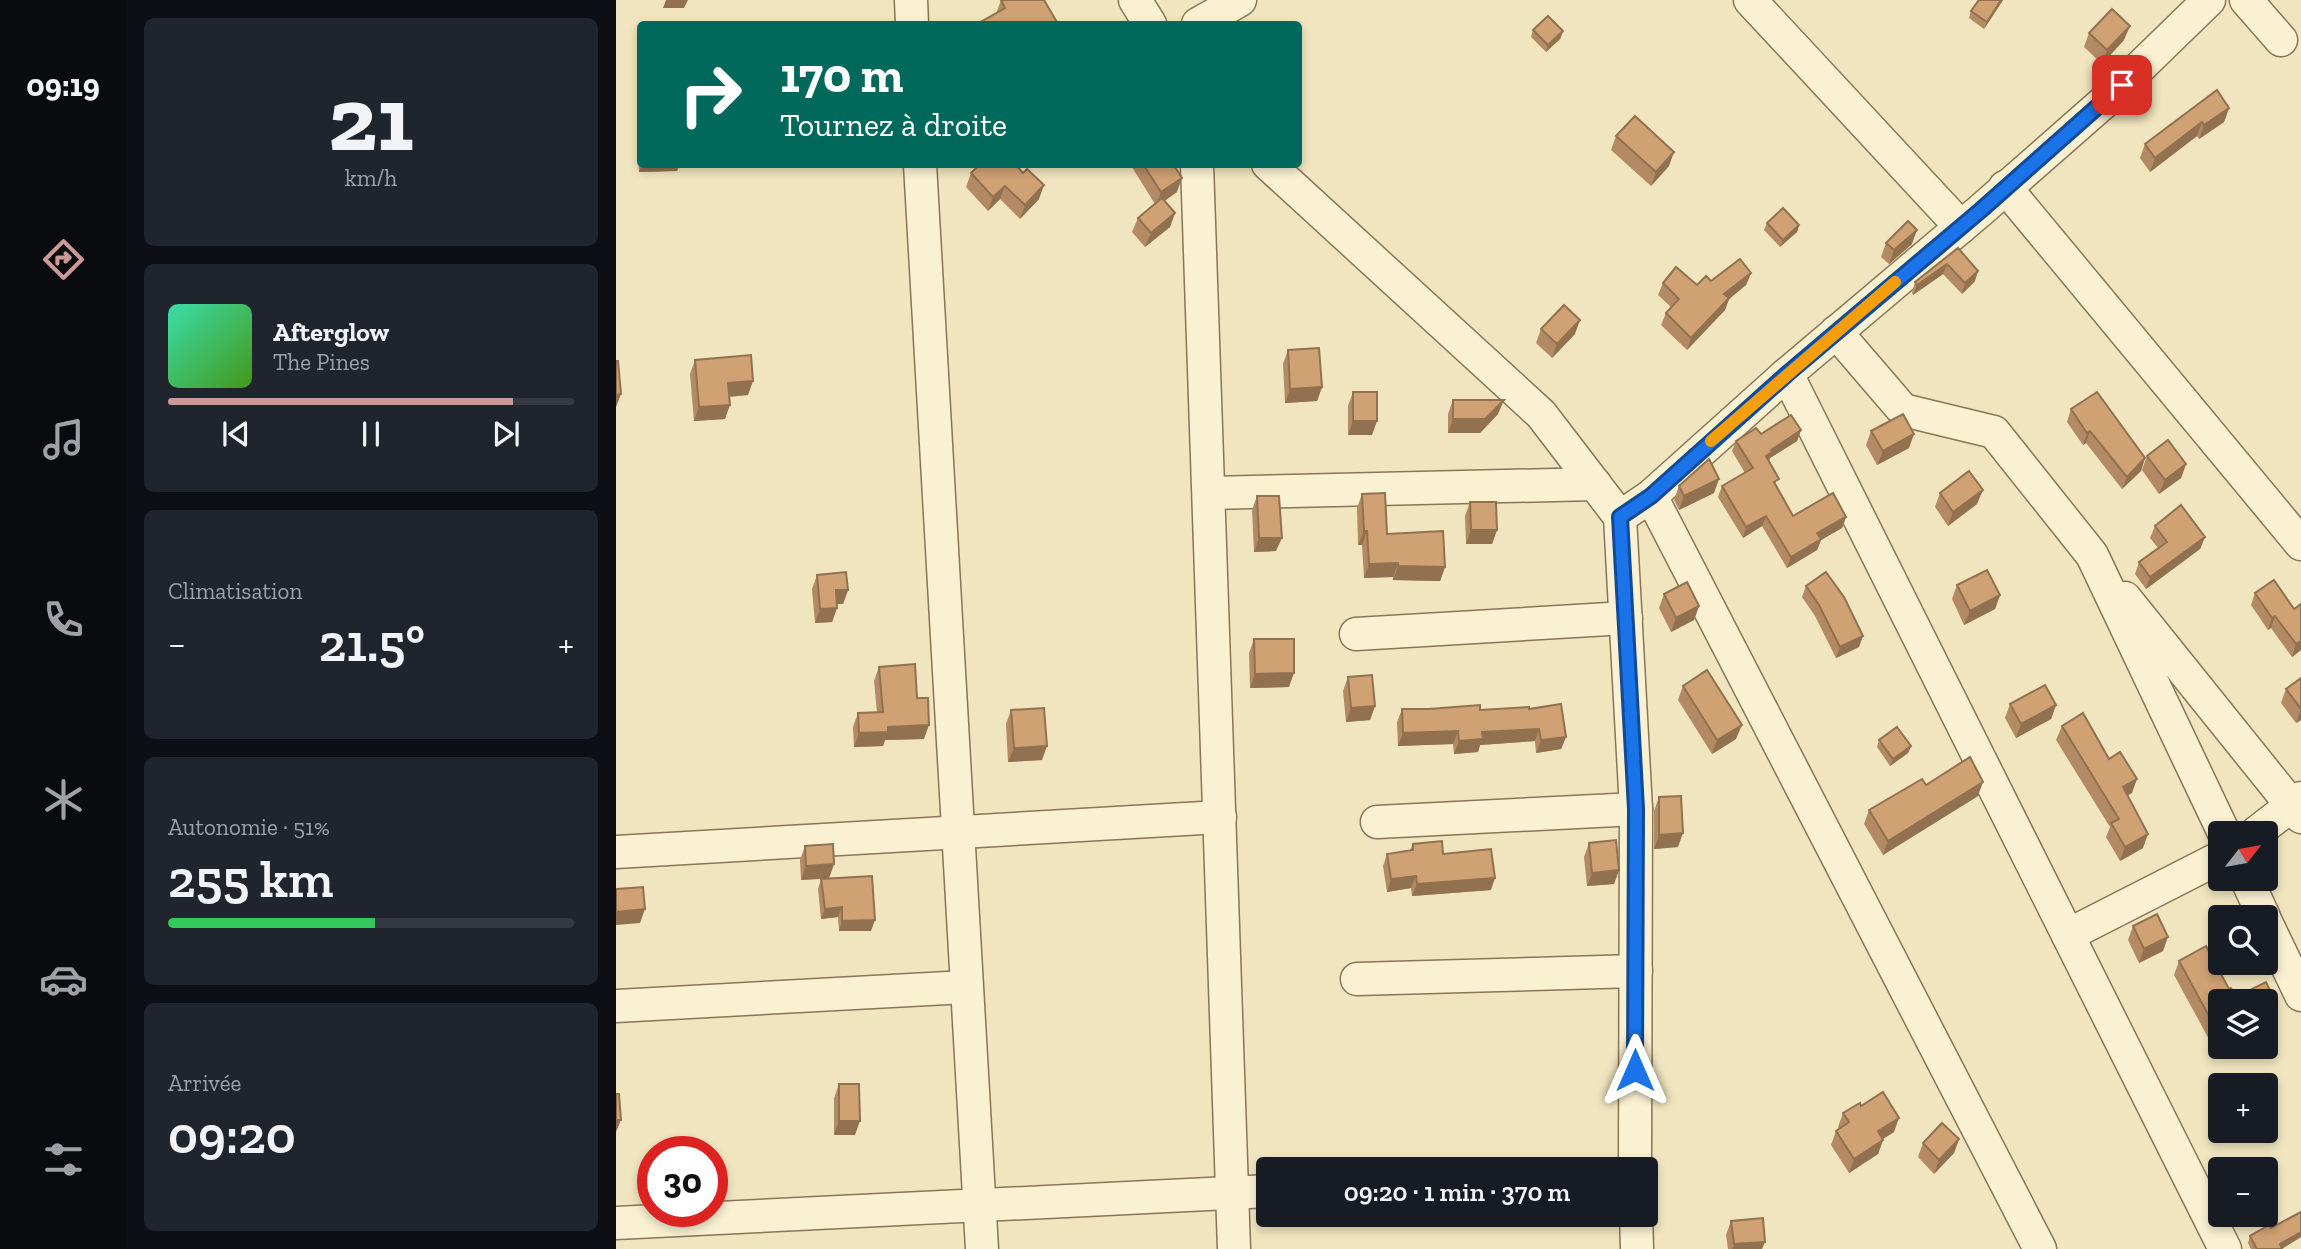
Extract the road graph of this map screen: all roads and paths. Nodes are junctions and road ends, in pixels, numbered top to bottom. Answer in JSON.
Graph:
{"nodes":[{"id":1,"x":911,"y":0,"type":"edge"},
{"id":2,"x":1135,"y":0,"type":"edge"},
{"id":3,"x":1240,"y":0,"type":"edge"},
{"id":4,"x":1750,"y":0,"type":"edge"},
{"id":5,"x":2209,"y":0,"type":"edge"},
{"id":6,"x":2246,"y":0,"type":"edge"},
{"id":7,"x":912,"y":21,"type":"edge"},
{"id":8,"x":1148,"y":21,"type":"edge"},
{"id":9,"x":1203,"y":21,"type":"edge"},
{"id":10,"x":2281,"y":40,"type":"dead end"},
{"id":11,"x":920,"y":168,"type":"edge"},
{"id":12,"x":1197,"y":168,"type":"edge"},
{"id":13,"x":1272,"y":168,"type":"edge"},
{"id":14,"x":2005,"y":187,"type":"junction"},
{"id":15,"x":1961,"y":228,"type":"junction"},
{"id":16,"x":1836,"y":332,"type":"junction"},
{"id":17,"x":1787,"y":374,"type":"junction"},
{"id":18,"x":1595,"y":484,"type":"junction"},
{"id":19,"x":1210,"y":493,"type":"junction"},
{"id":20,"x":1651,"y":496,"type":"junction"},
{"id":21,"x":1620,"y":517,"type":"junction"},
{"id":22,"x":2301,"y":544,"type":"edge"},
{"id":23,"x":2092,"y":555,"type":"junction"},
{"id":24,"x":1626,"y":618,"type":"junction"},
{"id":25,"x":1356,"y":634,"type":"dead end"},
{"id":26,"x":2298,"y":807,"type":"edge"},
{"id":27,"x":1636,"y":809,"type":"junction"},
{"id":28,"x":1220,"y":817,"type":"junction"},
{"id":29,"x":2218,"y":821,"type":"edge"},
{"id":30,"x":2275,"y":821,"type":"edge"},
{"id":31,"x":1377,"y":822,"type":"dead end"},
{"id":32,"x":957,"y":832,"type":"junction"},
{"id":33,"x":616,"y":852,"type":"edge"},
{"id":34,"x":2208,"y":864,"type":"edge"},
{"id":35,"x":2067,"y":934,"type":"junction"},
{"id":36,"x":2278,"y":946,"type":"edge"},
{"id":37,"x":1636,"y":971,"type":"junction"},
{"id":38,"x":1357,"y":979,"type":"dead end"},
{"id":39,"x":966,"y":987,"type":"junction"},
{"id":40,"x":2301,"y":995,"type":"edge"},
{"id":41,"x":616,"y":1006,"type":"edge"},
{"id":42,"x":1635,"y":1157,"type":"edge"},
{"id":43,"x":1232,"y":1191,"type":"junction"},
{"id":44,"x":1256,"y":1191,"type":"edge"},
{"id":45,"x":979,"y":1204,"type":"junction"},
{"id":46,"x":616,"y":1223,"type":"edge"},
{"id":47,"x":1636,"y":1227,"type":"edge"},
{"id":48,"x":982,"y":1249,"type":"edge"},
{"id":49,"x":1234,"y":1249,"type":"edge"},
{"id":50,"x":1637,"y":1249,"type":"edge"},
{"id":51,"x":2040,"y":1249,"type":"edge"},
{"id":52,"x":2225,"y":1249,"type":"edge"}],
"edges":[{"from":1,"to":7,"type":"street"},
{"from":2,"to":8,"type":"street"},
{"from":3,"to":9,"type":"street"},
{"from":4,"to":15,"type":"street"},
{"from":5,"to":14,"type":"street"},
{"from":6,"to":10,"type":"street"},
{"from":11,"to":32,"type":"street"},
{"from":12,"to":19,"type":"street"},
{"from":13,"to":18,"type":"street"},
{"from":14,"to":15,"type":"street"},
{"from":14,"to":22,"type":"street"},
{"from":15,"to":16,"type":"street"},
{"from":16,"to":17,"type":"street"},
{"from":16,"to":23,"type":"street"},
{"from":17,"to":20,"type":"street"},
{"from":17,"to":35,"type":"street"},
{"from":18,"to":19,"type":"street"},
{"from":18,"to":21,"type":"street"},
{"from":19,"to":28,"type":"street"},
{"from":20,"to":21,"type":"street"},
{"from":20,"to":51,"type":"street"},
{"from":21,"to":24,"type":"street"},
{"from":23,"to":26,"type":"street"},
{"from":23,"to":29,"type":"street"},
{"from":24,"to":25,"type":"street"},
{"from":24,"to":27,"type":"street"},
{"from":26,"to":30,"type":"street"},
{"from":27,"to":31,"type":"street"},
{"from":27,"to":37,"type":"street"},
{"from":28,"to":32,"type":"street"},
{"from":28,"to":43,"type":"street"},
{"from":32,"to":33,"type":"street"},
{"from":32,"to":39,"type":"street"},
{"from":34,"to":35,"type":"street"},
{"from":35,"to":52,"type":"street"},
{"from":36,"to":40,"type":"street"},
{"from":37,"to":38,"type":"street"},
{"from":37,"to":42,"type":"street"},
{"from":39,"to":41,"type":"street"},
{"from":39,"to":45,"type":"street"},
{"from":43,"to":44,"type":"street"},
{"from":43,"to":45,"type":"street"},
{"from":43,"to":49,"type":"street"},
{"from":45,"to":46,"type":"street"},
{"from":45,"to":48,"type":"street"},
{"from":47,"to":50,"type":"street"}]}
